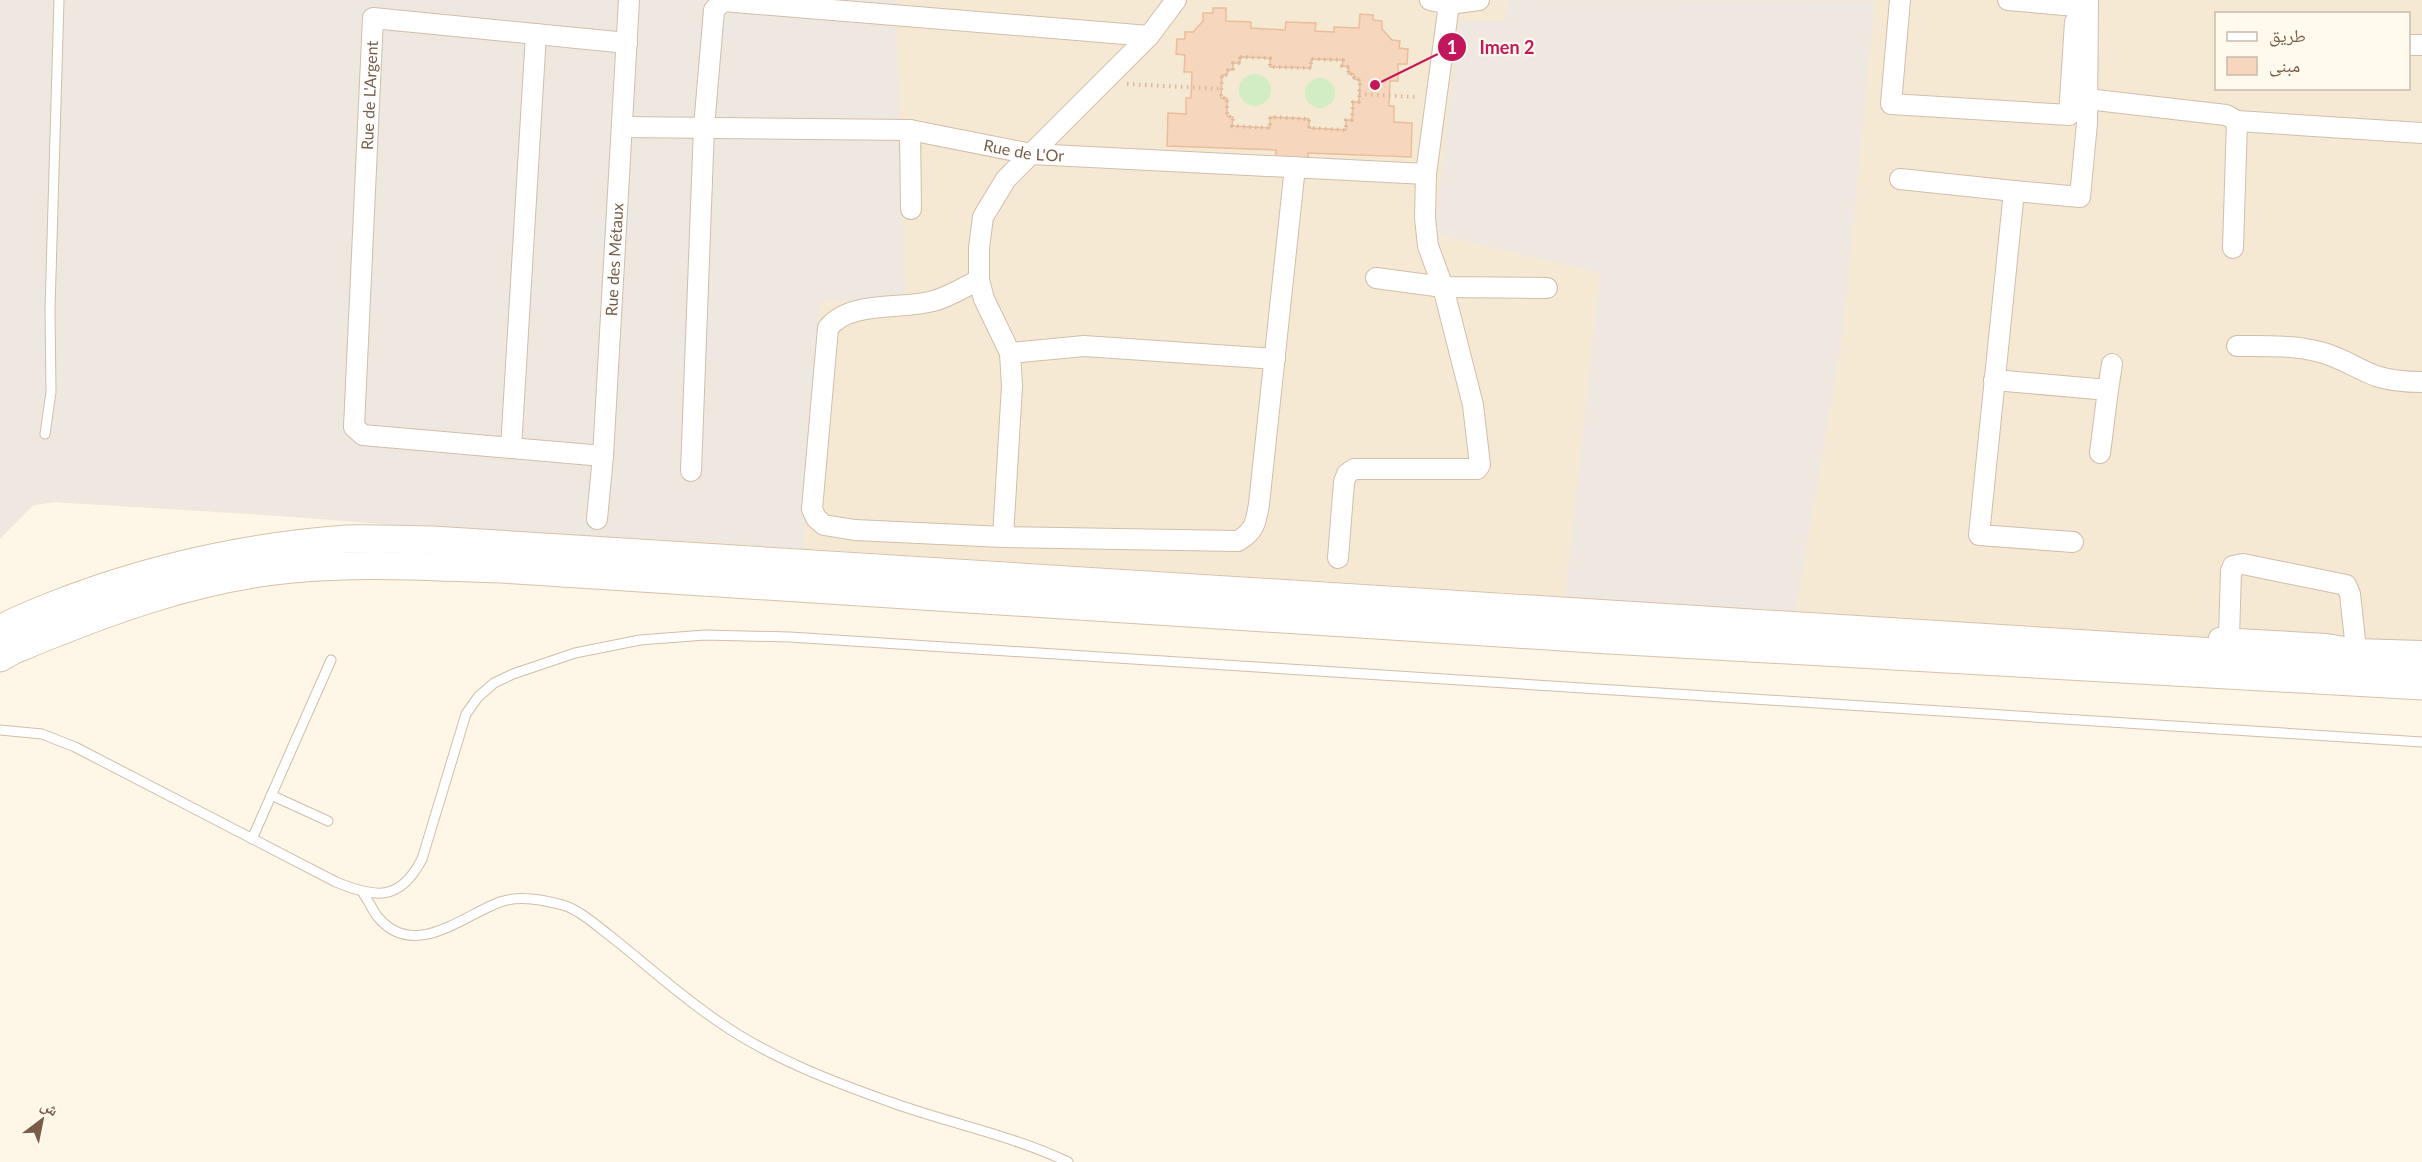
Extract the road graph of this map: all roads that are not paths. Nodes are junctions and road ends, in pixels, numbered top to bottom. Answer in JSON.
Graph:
{"nodes":[{"id":1,"x":59,"y":0,"type":"edge"},
{"id":2,"x":629,"y":0,"type":"edge"},
{"id":3,"x":1176,"y":0,"type":"edge"},
{"id":4,"x":1479,"y":0,"type":"edge"},
{"id":5,"x":1900,"y":0,"type":"edge"},
{"id":6,"x":2008,"y":0,"type":"edge"},
{"id":7,"x":1439,"y":2,"type":"edge"},
{"id":8,"x":2080,"y":2,"type":"edge"},
{"id":9,"x":536,"y":34,"type":"junction"},
{"id":10,"x":1149,"y":36,"type":"junction"},
{"id":11,"x":627,"y":44,"type":"junction"},
{"id":12,"x":2087,"y":99,"type":"junction"},
{"id":13,"x":2237,"y":121,"type":"junction"},
{"id":14,"x":622,"y":127,"type":"junction"},
{"id":15,"x":704,"y":127,"type":"junction"},
{"id":16,"x":910,"y":130,"type":"junction"},
{"id":17,"x":2422,"y":133,"type":"edge"},
{"id":18,"x":1031,"y":154,"type":"junction"},
{"id":19,"x":1295,"y":167,"type":"junction"},
{"id":20,"x":1426,"y":174,"type":"junction"},
{"id":21,"x":1900,"y":179,"type":"dead end"},
{"id":22,"x":2014,"y":191,"type":"junction"},
{"id":23,"x":911,"y":209,"type":"dead end"},
{"id":24,"x":2233,"y":248,"type":"dead end"},
{"id":25,"x":1376,"y":278,"type":"dead end"},
{"id":26,"x":979,"y":280,"type":"junction"},
{"id":27,"x":1443,"y":287,"type":"junction"},
{"id":28,"x":1547,"y":288,"type":"dead end"},
{"id":29,"x":2237,"y":346,"type":"dead end"},
{"id":30,"x":1010,"y":353,"type":"junction"},
{"id":31,"x":1275,"y":359,"type":"junction"},
{"id":32,"x":2112,"y":364,"type":"dead end"},
{"id":33,"x":1994,"y":380,"type":"junction"},
{"id":34,"x":2422,"y":382,"type":"edge"},
{"id":35,"x":2108,"y":390,"type":"junction"},
{"id":36,"x":45,"y":434,"type":"dead end"},
{"id":37,"x":511,"y":448,"type":"junction"},
{"id":38,"x":2100,"y":453,"type":"dead end"},
{"id":39,"x":603,"y":456,"type":"junction"},
{"id":40,"x":691,"y":471,"type":"dead end"},
{"id":41,"x":597,"y":519,"type":"dead end"},
{"id":42,"x":1003,"y":537,"type":"junction"},
{"id":43,"x":2073,"y":542,"type":"dead end"},
{"id":44,"x":1338,"y":558,"type":"dead end"},
{"id":45,"x":0,"y":629,"type":"edge"},
{"id":46,"x":2356,"y":650,"type":"junction"},
{"id":47,"x":2422,"y":651,"type":"edge"},
{"id":48,"x":0,"y":658,"type":"edge"},
{"id":49,"x":331,"y":660,"type":"dead end"},
{"id":50,"x":2422,"y":665,"type":"edge"},
{"id":51,"x":2422,"y":686,"type":"edge"},
{"id":52,"x":0,"y":730,"type":"edge"},
{"id":53,"x":2422,"y":742,"type":"edge"},
{"id":54,"x":271,"y":795,"type":"junction"},
{"id":55,"x":328,"y":821,"type":"dead end"},
{"id":56,"x":252,"y":839,"type":"junction"},
{"id":57,"x":363,"y":893,"type":"junction"},
{"id":58,"x":1068,"y":1162,"type":"edge"}],
"edges":[{"from":1,"to":36,"type":"lane"},
{"from":2,"to":11,"type":"street","name":"Rue des Métaux"},
{"from":3,"to":10,"type":"street"},
{"from":4,"to":7,"type":"street"},
{"from":5,"to":8,"type":"street"},
{"from":6,"to":8,"type":"street"},
{"from":7,"to":20,"type":"street"},
{"from":8,"to":12,"type":"street"},
{"from":9,"to":11,"type":"street","name":"Rue de L'Argent"},
{"from":9,"to":37,"type":"street"},
{"from":9,"to":37,"type":"street","name":"Rue de L'Argent"},
{"from":10,"to":15,"type":"street"},
{"from":10,"to":18,"type":"street"},
{"from":11,"to":14,"type":"street","name":"Rue des Métaux"},
{"from":12,"to":13,"type":"street"},
{"from":12,"to":22,"type":"street"},
{"from":13,"to":17,"type":"street"},
{"from":13,"to":24,"type":"street"},
{"from":14,"to":15,"type":"street","name":"Rue de L'Or"},
{"from":14,"to":39,"type":"street","name":"Rue des Métaux"},
{"from":15,"to":16,"type":"street","name":"Rue de L'Or"},
{"from":15,"to":40,"type":"street"},
{"from":16,"to":18,"type":"street","name":"Rue de L'Or"},
{"from":16,"to":23,"type":"street"},
{"from":18,"to":19,"type":"street","name":"Rue de L'Or"},
{"from":18,"to":26,"type":"street"},
{"from":19,"to":20,"type":"street","name":"Rue de L'Or"},
{"from":19,"to":31,"type":"street"},
{"from":20,"to":27,"type":"street"},
{"from":21,"to":22,"type":"street"},
{"from":22,"to":33,"type":"street"},
{"from":25,"to":27,"type":"street"},
{"from":26,"to":30,"type":"street"},
{"from":26,"to":42,"type":"street"},
{"from":27,"to":28,"type":"street"},
{"from":27,"to":44,"type":"street"},
{"from":29,"to":34,"type":"street"},
{"from":30,"to":31,"type":"street"},
{"from":30,"to":42,"type":"street"},
{"from":31,"to":42,"type":"street"},
{"from":32,"to":35,"type":"street"},
{"from":33,"to":35,"type":"street"},
{"from":33,"to":43,"type":"street"},
{"from":35,"to":38,"type":"street"},
{"from":37,"to":39,"type":"street"},
{"from":39,"to":41,"type":"street","name":"Rue des Métaux"},
{"from":45,"to":50,"type":"street"},
{"from":46,"to":46,"type":"street"},
{"from":46,"to":47,"type":"street"},
{"from":48,"to":51,"type":"street"},
{"from":49,"to":54,"type":"lane"},
{"from":52,"to":56,"type":"lane"},
{"from":53,"to":57,"type":"lane"},
{"from":54,"to":55,"type":"lane"},
{"from":54,"to":56,"type":"lane"},
{"from":56,"to":57,"type":"lane"},
{"from":57,"to":58,"type":"lane"}]}
